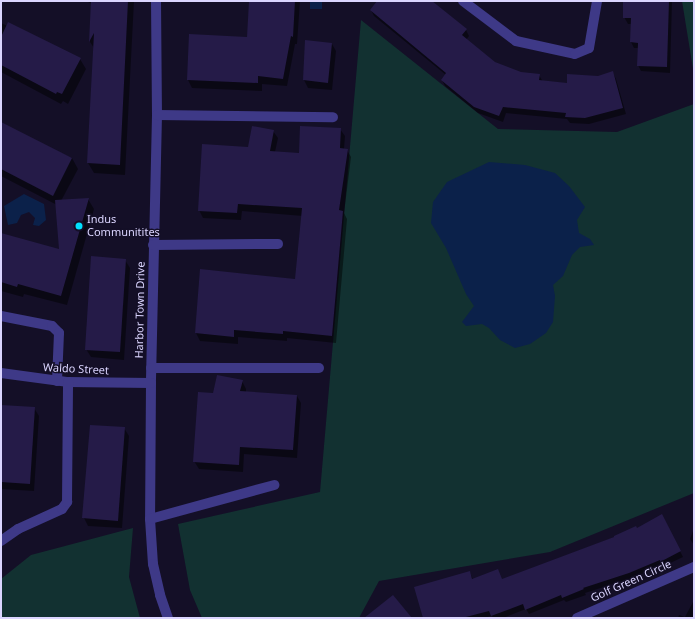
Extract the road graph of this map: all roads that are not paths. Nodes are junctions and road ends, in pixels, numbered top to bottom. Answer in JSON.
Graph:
{"nodes":[{"id":1,"x":156,"y":1,"type":"edge"},
{"id":2,"x":463,"y":1,"type":"edge"},
{"id":3,"x":597,"y":1,"type":"edge"},
{"id":4,"x":157,"y":115,"type":"junction"},
{"id":5,"x":333,"y":117,"type":"dead end"},
{"id":6,"x":278,"y":244,"type":"dead end"},
{"id":7,"x":153,"y":245,"type":"junction"},
{"id":8,"x":1,"y":316,"type":"edge"},
{"id":9,"x":151,"y":368,"type":"junction"},
{"id":10,"x":319,"y":368,"type":"dead end"},
{"id":11,"x":1,"y":373,"type":"edge"},
{"id":12,"x":57,"y":381,"type":"junction"},
{"id":13,"x":68,"y":382,"type":"junction"},
{"id":14,"x":150,"y":383,"type":"junction"},
{"id":15,"x":274,"y":485,"type":"dead end"},
{"id":16,"x":150,"y":519,"type":"junction"},
{"id":17,"x":1,"y":541,"type":"edge"},
{"id":18,"x":694,"y":567,"type":"edge"},
{"id":19,"x":168,"y":618,"type":"edge"},
{"id":20,"x":577,"y":618,"type":"edge"}],
"edges":[{"from":1,"to":4,"type":"street","name":"Harbor Town Drive"},
{"from":2,"to":3,"type":"street"},
{"from":4,"to":5,"type":"street"},
{"from":4,"to":7,"type":"street","name":"Harbor Town Drive"},
{"from":6,"to":7,"type":"street"},
{"from":7,"to":9,"type":"street","name":"Harbor Town Drive"},
{"from":8,"to":12,"type":"street"},
{"from":9,"to":10,"type":"street"},
{"from":9,"to":14,"type":"street","name":"Harbor Town Drive"},
{"from":11,"to":12,"type":"street","name":"Waldo Street"},
{"from":12,"to":13,"type":"street","name":"Waldo Street"},
{"from":13,"to":14,"type":"street","name":"Waldo Street"},
{"from":13,"to":17,"type":"street"},
{"from":14,"to":16,"type":"street","name":"Harbor Town Drive"},
{"from":15,"to":16,"type":"street"},
{"from":16,"to":19,"type":"street","name":"Harbor Town Drive"},
{"from":18,"to":20,"type":"street","name":"Golf Green Circle"}]}
